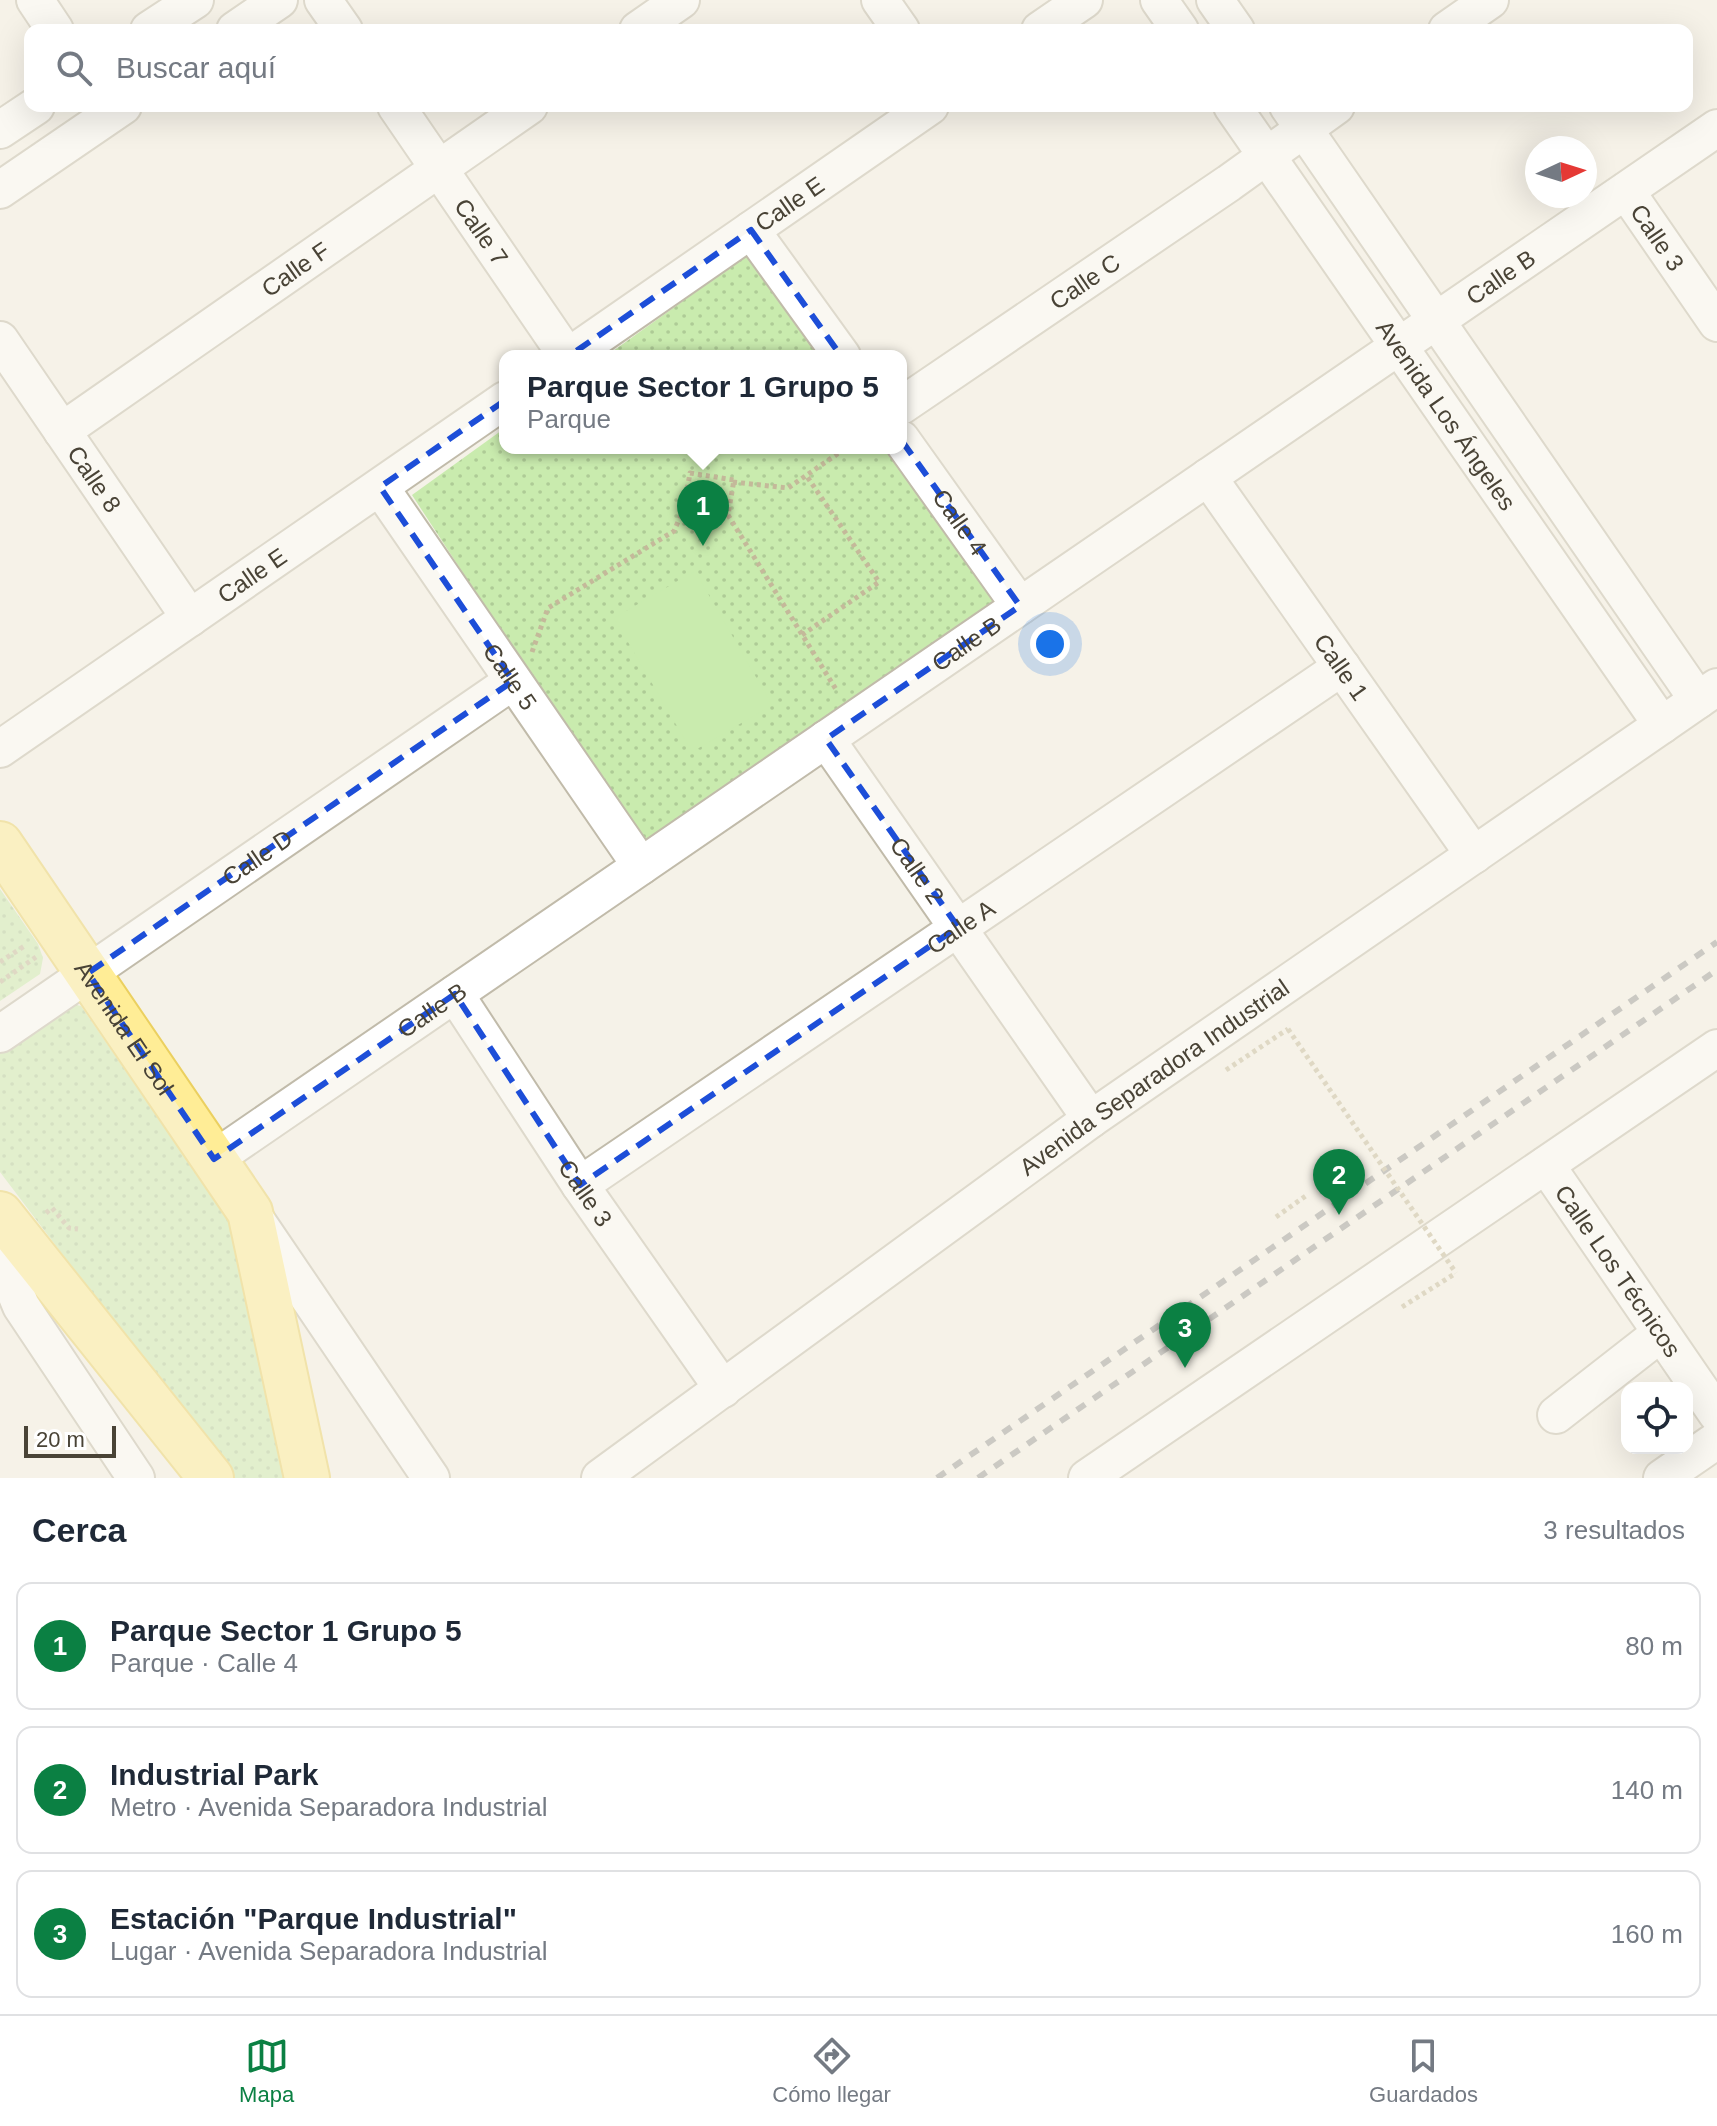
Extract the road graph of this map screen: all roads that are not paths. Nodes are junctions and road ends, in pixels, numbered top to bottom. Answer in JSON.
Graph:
{"nodes":[{"id":1,"x":35,"y":0,"type":"edge"},
{"id":2,"x":195,"y":0,"type":"edge"},
{"id":3,"x":279,"y":0,"type":"edge"},
{"id":4,"x":323,"y":0,"type":"edge"},
{"id":5,"x":681,"y":0,"type":"edge"},
{"id":6,"x":880,"y":0,"type":"edge"},
{"id":7,"x":1084,"y":0,"type":"edge"},
{"id":8,"x":1159,"y":0,"type":"edge"},
{"id":9,"x":1215,"y":0,"type":"edge"},
{"id":10,"x":1490,"y":0,"type":"edge"},
{"id":11,"x":51,"y":24,"type":"edge"},
{"id":12,"x":158,"y":24,"type":"edge"},
{"id":13,"x":244,"y":24,"type":"edge"},
{"id":14,"x":340,"y":24,"type":"edge"},
{"id":15,"x":647,"y":24,"type":"edge"},
{"id":16,"x":897,"y":24,"type":"edge"},
{"id":17,"x":1049,"y":24,"type":"edge"},
{"id":18,"x":1176,"y":24,"type":"edge"},
{"id":19,"x":1232,"y":24,"type":"edge"},
{"id":20,"x":1456,"y":24,"type":"edge"},
{"id":21,"x":27,"y":112,"type":"edge"},
{"id":22,"x":114,"y":112,"type":"edge"},
{"id":23,"x":400,"y":112,"type":"edge"},
{"id":24,"x":520,"y":112,"type":"edge"},
{"id":25,"x":921,"y":112,"type":"edge"},
{"id":26,"x":1236,"y":112,"type":"edge"},
{"id":27,"x":1296,"y":117,"type":"edge"},
{"id":28,"x":1717,"y":128,"type":"edge"},
{"id":29,"x":0,"y":130,"type":"edge"},
{"id":30,"x":1266,"y":156,"type":"junction"},
{"id":31,"x":439,"y":169,"type":"junction"},
{"id":32,"x":0,"y":190,"type":"edge"},
{"id":33,"x":1626,"y":191,"type":"junction"},
{"id":34,"x":751,"y":230,"type":"junction"},
{"id":35,"x":1438,"y":320,"type":"junction"},
{"id":36,"x":1717,"y":323,"type":"edge"},
{"id":37,"x":0,"y":340,"type":"edge"},
{"id":38,"x":1399,"y":346,"type":"junction"},
{"id":39,"x":564,"y":350,"type":"edge"},
{"id":40,"x":577,"y":350,"type":"edge"},
{"id":41,"x":838,"y":350,"type":"edge"},
{"id":42,"x":907,"y":402,"type":"edge"},
{"id":43,"x":499,"y":404,"type":"edge"},
{"id":44,"x":62,"y":431,"type":"junction"},
{"id":45,"x":907,"y":447,"type":"edge"},
{"id":46,"x":1208,"y":477,"type":"junction"},
{"id":47,"x":380,"y":487,"type":"junction"},
{"id":48,"x":1020,"y":606,"type":"junction"},
{"id":49,"x":190,"y":618,"type":"junction"},
{"id":50,"x":1342,"y":667,"type":"junction"},
{"id":51,"x":512,"y":679,"type":"junction"},
{"id":52,"x":1708,"y":694,"type":"edge"},
{"id":53,"x":1662,"y":725,"type":"junction"},
{"id":54,"x":841,"y":729,"type":"junction"},
{"id":55,"x":0,"y":749,"type":"edge"},
{"id":56,"x":0,"y":844,"type":"edge"},
{"id":57,"x":1474,"y":855,"type":"junction"},
{"id":58,"x":641,"y":866,"type":"junction"},
{"id":59,"x":958,"y":927,"type":"junction"},
{"id":60,"x":88,"y":973,"type":"junction"},
{"id":61,"x":455,"y":994,"type":"junction"},
{"id":62,"x":0,"y":1034,"type":"edge"},
{"id":63,"x":1717,"y":1048,"type":"edge"},
{"id":64,"x":1091,"y":1119,"type":"junction"},
{"id":65,"x":214,"y":1159,"type":"junction"},
{"id":66,"x":1546,"y":1165,"type":"junction"},
{"id":67,"x":580,"y":1185,"type":"junction"},
{"id":68,"x":250,"y":1212,"type":"junction"},
{"id":69,"x":0,"y":1214,"type":"edge"},
{"id":70,"x":0,"y":1255,"type":"edge"},
{"id":71,"x":26,"y":1303,"type":"edge"},
{"id":72,"x":1661,"y":1333,"type":"junction"},
{"id":73,"x":723,"y":1389,"type":"junction"},
{"id":74,"x":1717,"y":1414,"type":"edge"},
{"id":75,"x":1556,"y":1415,"type":"dead end"},
{"id":76,"x":1717,"y":1440,"type":"edge"},
{"id":77,"x":136,"y":1478,"type":"edge"},
{"id":78,"x":211,"y":1478,"type":"edge"},
{"id":79,"x":307,"y":1478,"type":"edge"},
{"id":80,"x":431,"y":1478,"type":"edge"},
{"id":81,"x":600,"y":1478,"type":"edge"},
{"id":82,"x":1087,"y":1478,"type":"edge"},
{"id":83,"x":1662,"y":1478,"type":"edge"}],
"edges":[{"from":1,"to":11,"type":"street"},
{"from":2,"to":12,"type":"street"},
{"from":3,"to":13,"type":"street"},
{"from":4,"to":14,"type":"street"},
{"from":5,"to":15,"type":"street"},
{"from":6,"to":16,"type":"street"},
{"from":7,"to":17,"type":"street"},
{"from":8,"to":18,"type":"street"},
{"from":9,"to":19,"type":"street"},
{"from":10,"to":20,"type":"street"},
{"from":21,"to":29,"type":"street"},
{"from":22,"to":32,"type":"street"},
{"from":23,"to":31,"type":"street","name":"Calle 7"},
{"from":24,"to":31,"type":"street","name":"Calle F"},
{"from":25,"to":34,"type":"street","name":"Calle E"},
{"from":26,"to":30,"type":"street","name":"Avenida Los Ángeles"},
{"from":27,"to":30,"type":"street"},
{"from":27,"to":35,"type":"street","name":"Avenida Los Ángeles"},
{"from":28,"to":33,"type":"street","name":"Calle B"},
{"from":30,"to":38,"type":"street","name":"Avenida Los Ángeles"},
{"from":30,"to":42,"type":"street","name":"Calle C"},
{"from":31,"to":39,"type":"street","name":"Calle 7"},
{"from":31,"to":44,"type":"street","name":"Calle F"},
{"from":33,"to":35,"type":"street","name":"Calle B"},
{"from":33,"to":36,"type":"street","name":"Calle 3"},
{"from":34,"to":40,"type":"street","name":"Calle E"},
{"from":34,"to":41,"type":"street"},
{"from":35,"to":38,"type":"street","name":"Calle B"},
{"from":35,"to":52,"type":"street","name":"Avenida Los Ángeles"},
{"from":37,"to":44,"type":"street","name":"Calle 8"},
{"from":38,"to":46,"type":"street","name":"Calle B"},
{"from":38,"to":53,"type":"street","name":"Avenida Los Ángeles"},
{"from":43,"to":47,"type":"street","name":"Calle E"},
{"from":44,"to":49,"type":"street","name":"Calle 8"},
{"from":45,"to":48,"type":"street","name":"Calle 4"},
{"from":46,"to":48,"type":"street","name":"Calle B"},
{"from":46,"to":50,"type":"street","name":"Calle 1"},
{"from":47,"to":49,"type":"street","name":"Calle E"},
{"from":47,"to":51,"type":"street","name":"Calle 5"},
{"from":48,"to":54,"type":"street","name":"Calle B"},
{"from":49,"to":55,"type":"street","name":"Calle E"},
{"from":50,"to":57,"type":"street","name":"Calle 1"},
{"from":50,"to":59,"type":"street","name":"Calle A"},
{"from":51,"to":58,"type":"street","name":"Calle 5"},
{"from":51,"to":60,"type":"street","name":"Calle D"},
{"from":52,"to":53,"type":"street","name":"Avenida Separadora Industrial"},
{"from":53,"to":57,"type":"street","name":"Avenida Separadora Industrial"},
{"from":54,"to":58,"type":"street","name":"Calle B"},
{"from":54,"to":59,"type":"street","name":"Calle 2"},
{"from":56,"to":60,"type":"main road","name":"Avenida El Sol"},
{"from":57,"to":64,"type":"street","name":"Avenida Separadora Industrial"},
{"from":58,"to":61,"type":"street","name":"Calle B"},
{"from":59,"to":64,"type":"street","name":"Calle 2"},
{"from":59,"to":67,"type":"street","name":"Calle A"},
{"from":60,"to":62,"type":"street","name":"Calle D"},
{"from":60,"to":65,"type":"main road","name":"Avenida El Sol"},
{"from":61,"to":65,"type":"street","name":"Calle B"},
{"from":61,"to":67,"type":"street","name":"Calle 3"},
{"from":63,"to":66,"type":"street"},
{"from":64,"to":73,"type":"street","name":"Avenida Separadora Industrial"},
{"from":65,"to":68,"type":"main road","name":"Avenida El Sol"},
{"from":66,"to":72,"type":"street","name":"Calle Los Técnicos"},
{"from":66,"to":82,"type":"street"},
{"from":67,"to":73,"type":"street","name":"Calle 3"},
{"from":68,"to":79,"type":"main road","name":"Avenida El Sol"},
{"from":68,"to":80,"type":"street","name":"Avenida El Sol"},
{"from":69,"to":71,"type":"main road"},
{"from":70,"to":71,"type":"street"},
{"from":71,"to":77,"type":"street"},
{"from":71,"to":78,"type":"main road"},
{"from":72,"to":74,"type":"street","name":"Calle Los Técnicos"},
{"from":72,"to":75,"type":"street"},
{"from":73,"to":81,"type":"street","name":"Avenida Separadora Industrial"},
{"from":76,"to":83,"type":"street"}]}
